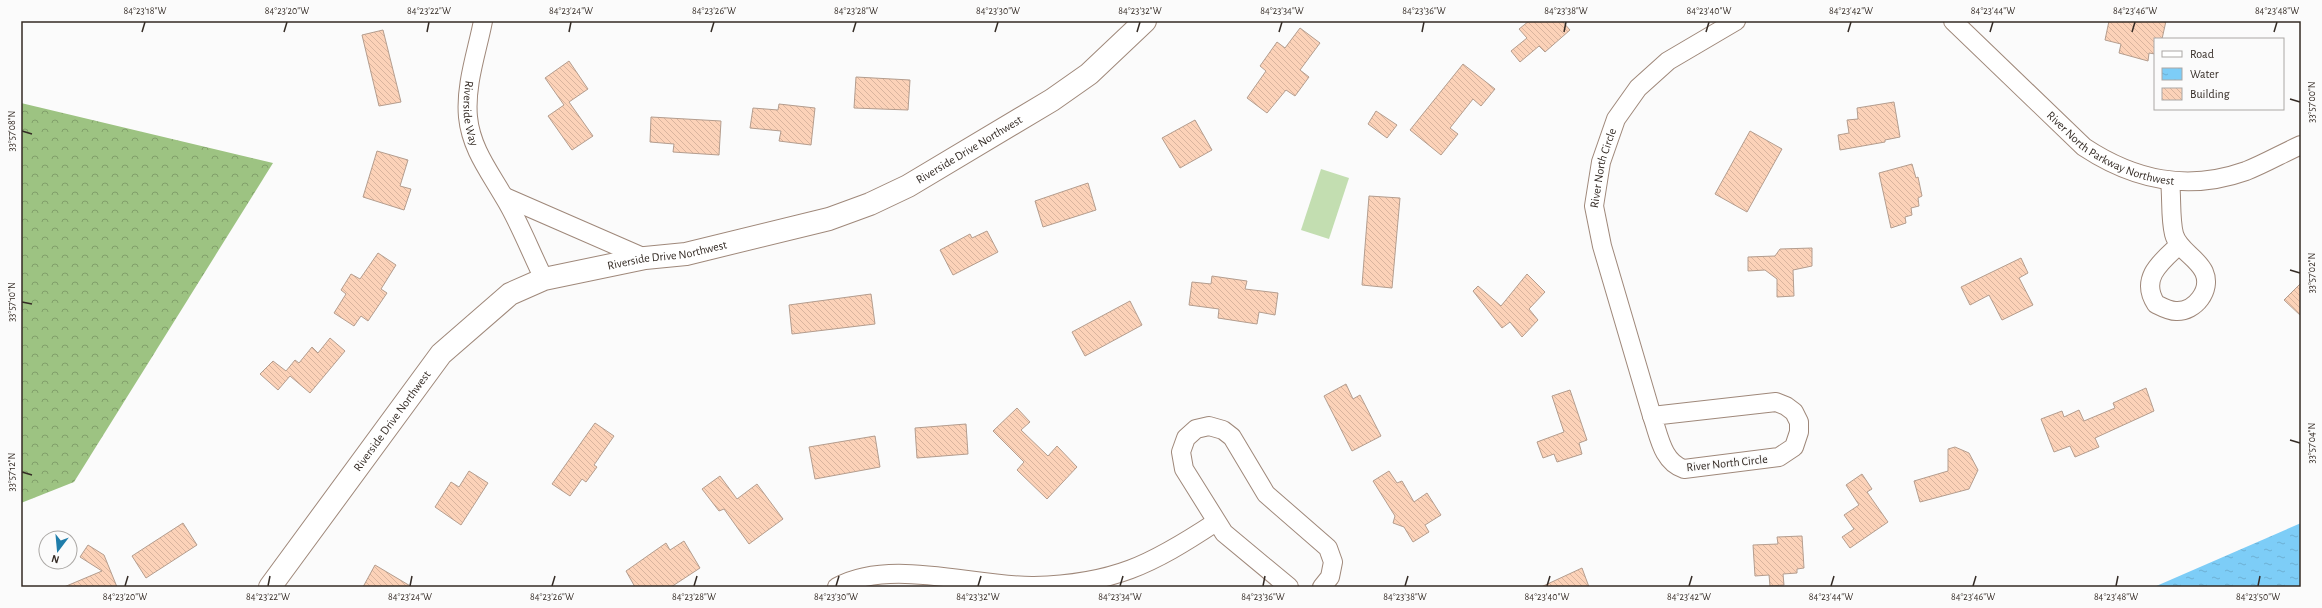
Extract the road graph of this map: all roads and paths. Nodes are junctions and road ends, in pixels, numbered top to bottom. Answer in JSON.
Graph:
{"nodes":[{"id":1,"x":483,"y":21,"type":"edge"},
{"id":2,"x":1145,"y":21,"type":"edge"},
{"id":3,"x":1736,"y":21,"type":"edge"},
{"id":4,"x":1952,"y":21,"type":"edge"},
{"id":5,"x":2301,"y":145,"type":"edge"},
{"id":6,"x":2170,"y":181,"type":"junction"},
{"id":7,"x":505,"y":197,"type":"junction"},
{"id":8,"x":2179,"y":245,"type":"dead end"},
{"id":9,"x":645,"y":258,"type":"junction"},
{"id":10,"x":544,"y":279,"type":"junction"},
{"id":11,"x":1652,"y":416,"type":"junction"},
{"id":12,"x":1216,"y":522,"type":"junction"},
{"id":13,"x":270,"y":587,"type":"edge"},
{"id":14,"x":837,"y":587,"type":"edge"},
{"id":15,"x":1289,"y":587,"type":"edge"},
{"id":16,"x":1322,"y":587,"type":"edge"}],
"edges":[{"from":1,"to":7,"type":"street","name":"Riverside Way"},
{"from":2,"to":9,"type":"street","name":"Riverside Drive Northwest"},
{"from":3,"to":11,"type":"street","name":"River North Circle"},
{"from":4,"to":6,"type":"street","name":"River North Parkway Northwest"},
{"from":5,"to":6,"type":"street","name":"River North Parkway Northwest"},
{"from":6,"to":8,"type":"street"},
{"from":7,"to":9,"type":"street","name":"Riverside Way"},
{"from":7,"to":10,"type":"street","name":"Riverside Way"},
{"from":9,"to":10,"type":"street","name":"Riverside Drive Northwest"},
{"from":10,"to":13,"type":"street","name":"Riverside Drive Northwest"},
{"from":11,"to":11,"type":"street","name":"River North Circle"},
{"from":12,"to":14,"type":"street"},
{"from":12,"to":15,"type":"street"},
{"from":12,"to":16,"type":"street"}]}
